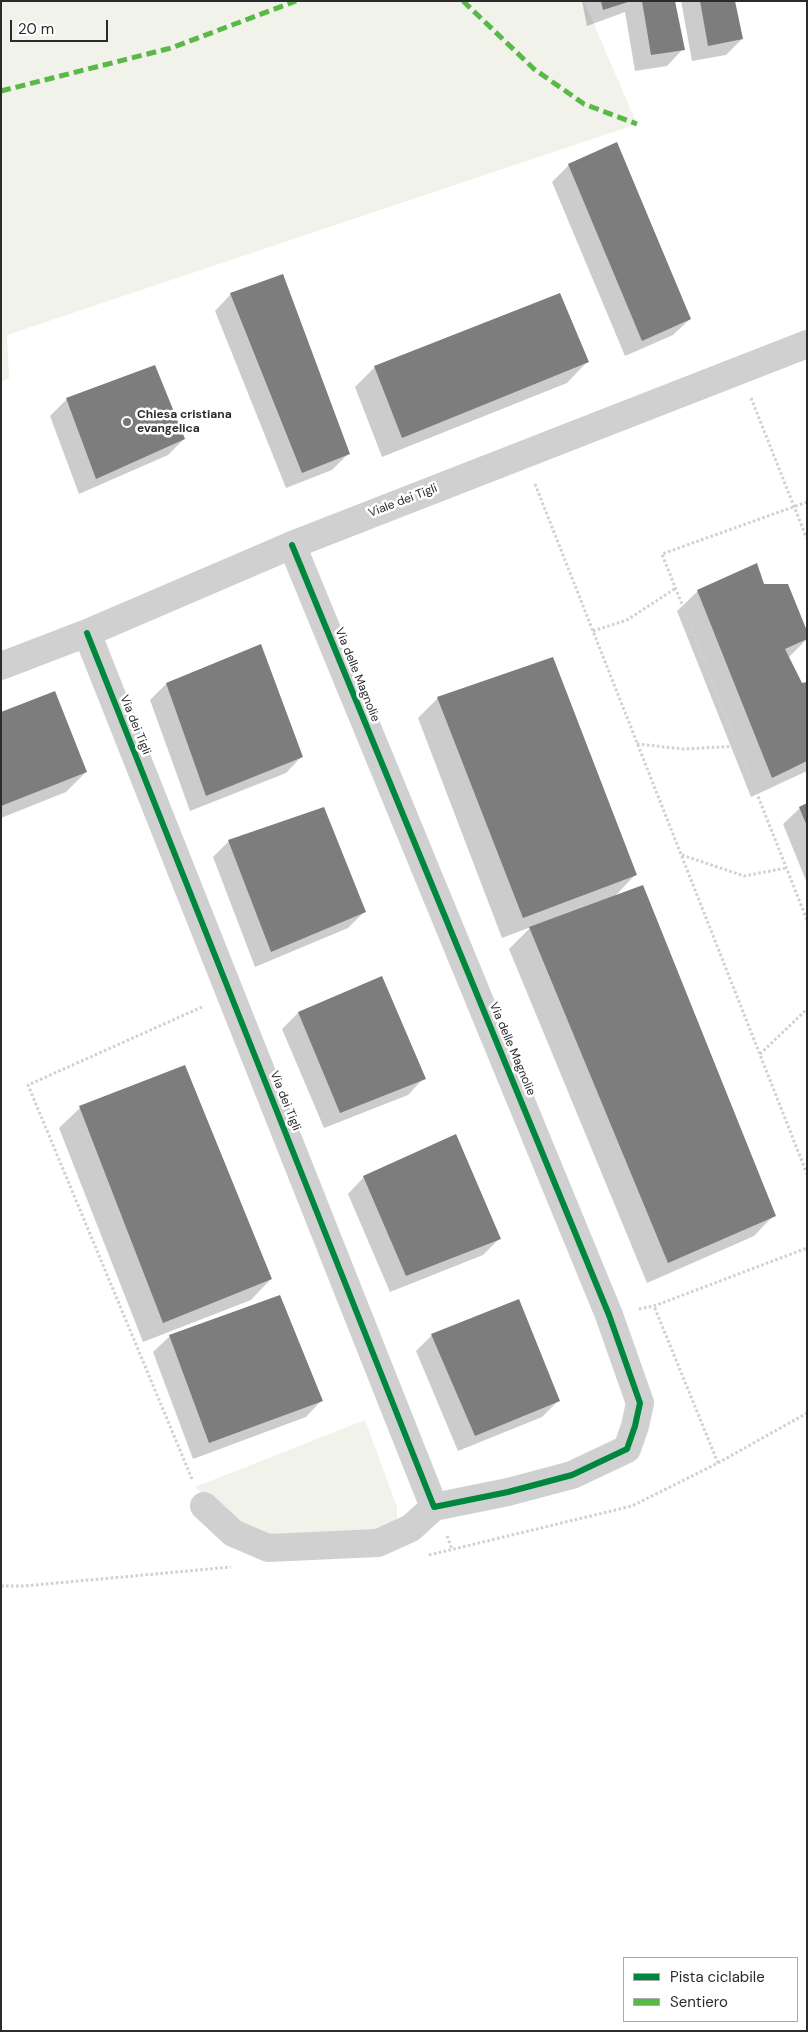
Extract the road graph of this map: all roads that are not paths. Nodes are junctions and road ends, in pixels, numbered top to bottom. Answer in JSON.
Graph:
{"nodes":[{"id":1,"x":807,"y":344,"type":"edge"},
{"id":2,"x":292,"y":545,"type":"junction"},
{"id":3,"x":87,"y":633,"type":"junction"},
{"id":4,"x":1,"y":666,"type":"edge"},
{"id":5,"x":204,"y":1506,"type":"road end"},
{"id":6,"x":434,"y":1507,"type":"junction"}],
"edges":[{"from":1,"to":2,"type":"street","name":"Viale dei Tigli"},
{"from":2,"to":3,"type":"street","name":"Viale dei Tigli"},
{"from":2,"to":6,"type":"street","name":"Via delle Magnolie"},
{"from":3,"to":4,"type":"street","name":"Viale dei Tigli"},
{"from":3,"to":6,"type":"street","name":"Via dei Tigli"},
{"from":5,"to":6,"type":"street"}]}
